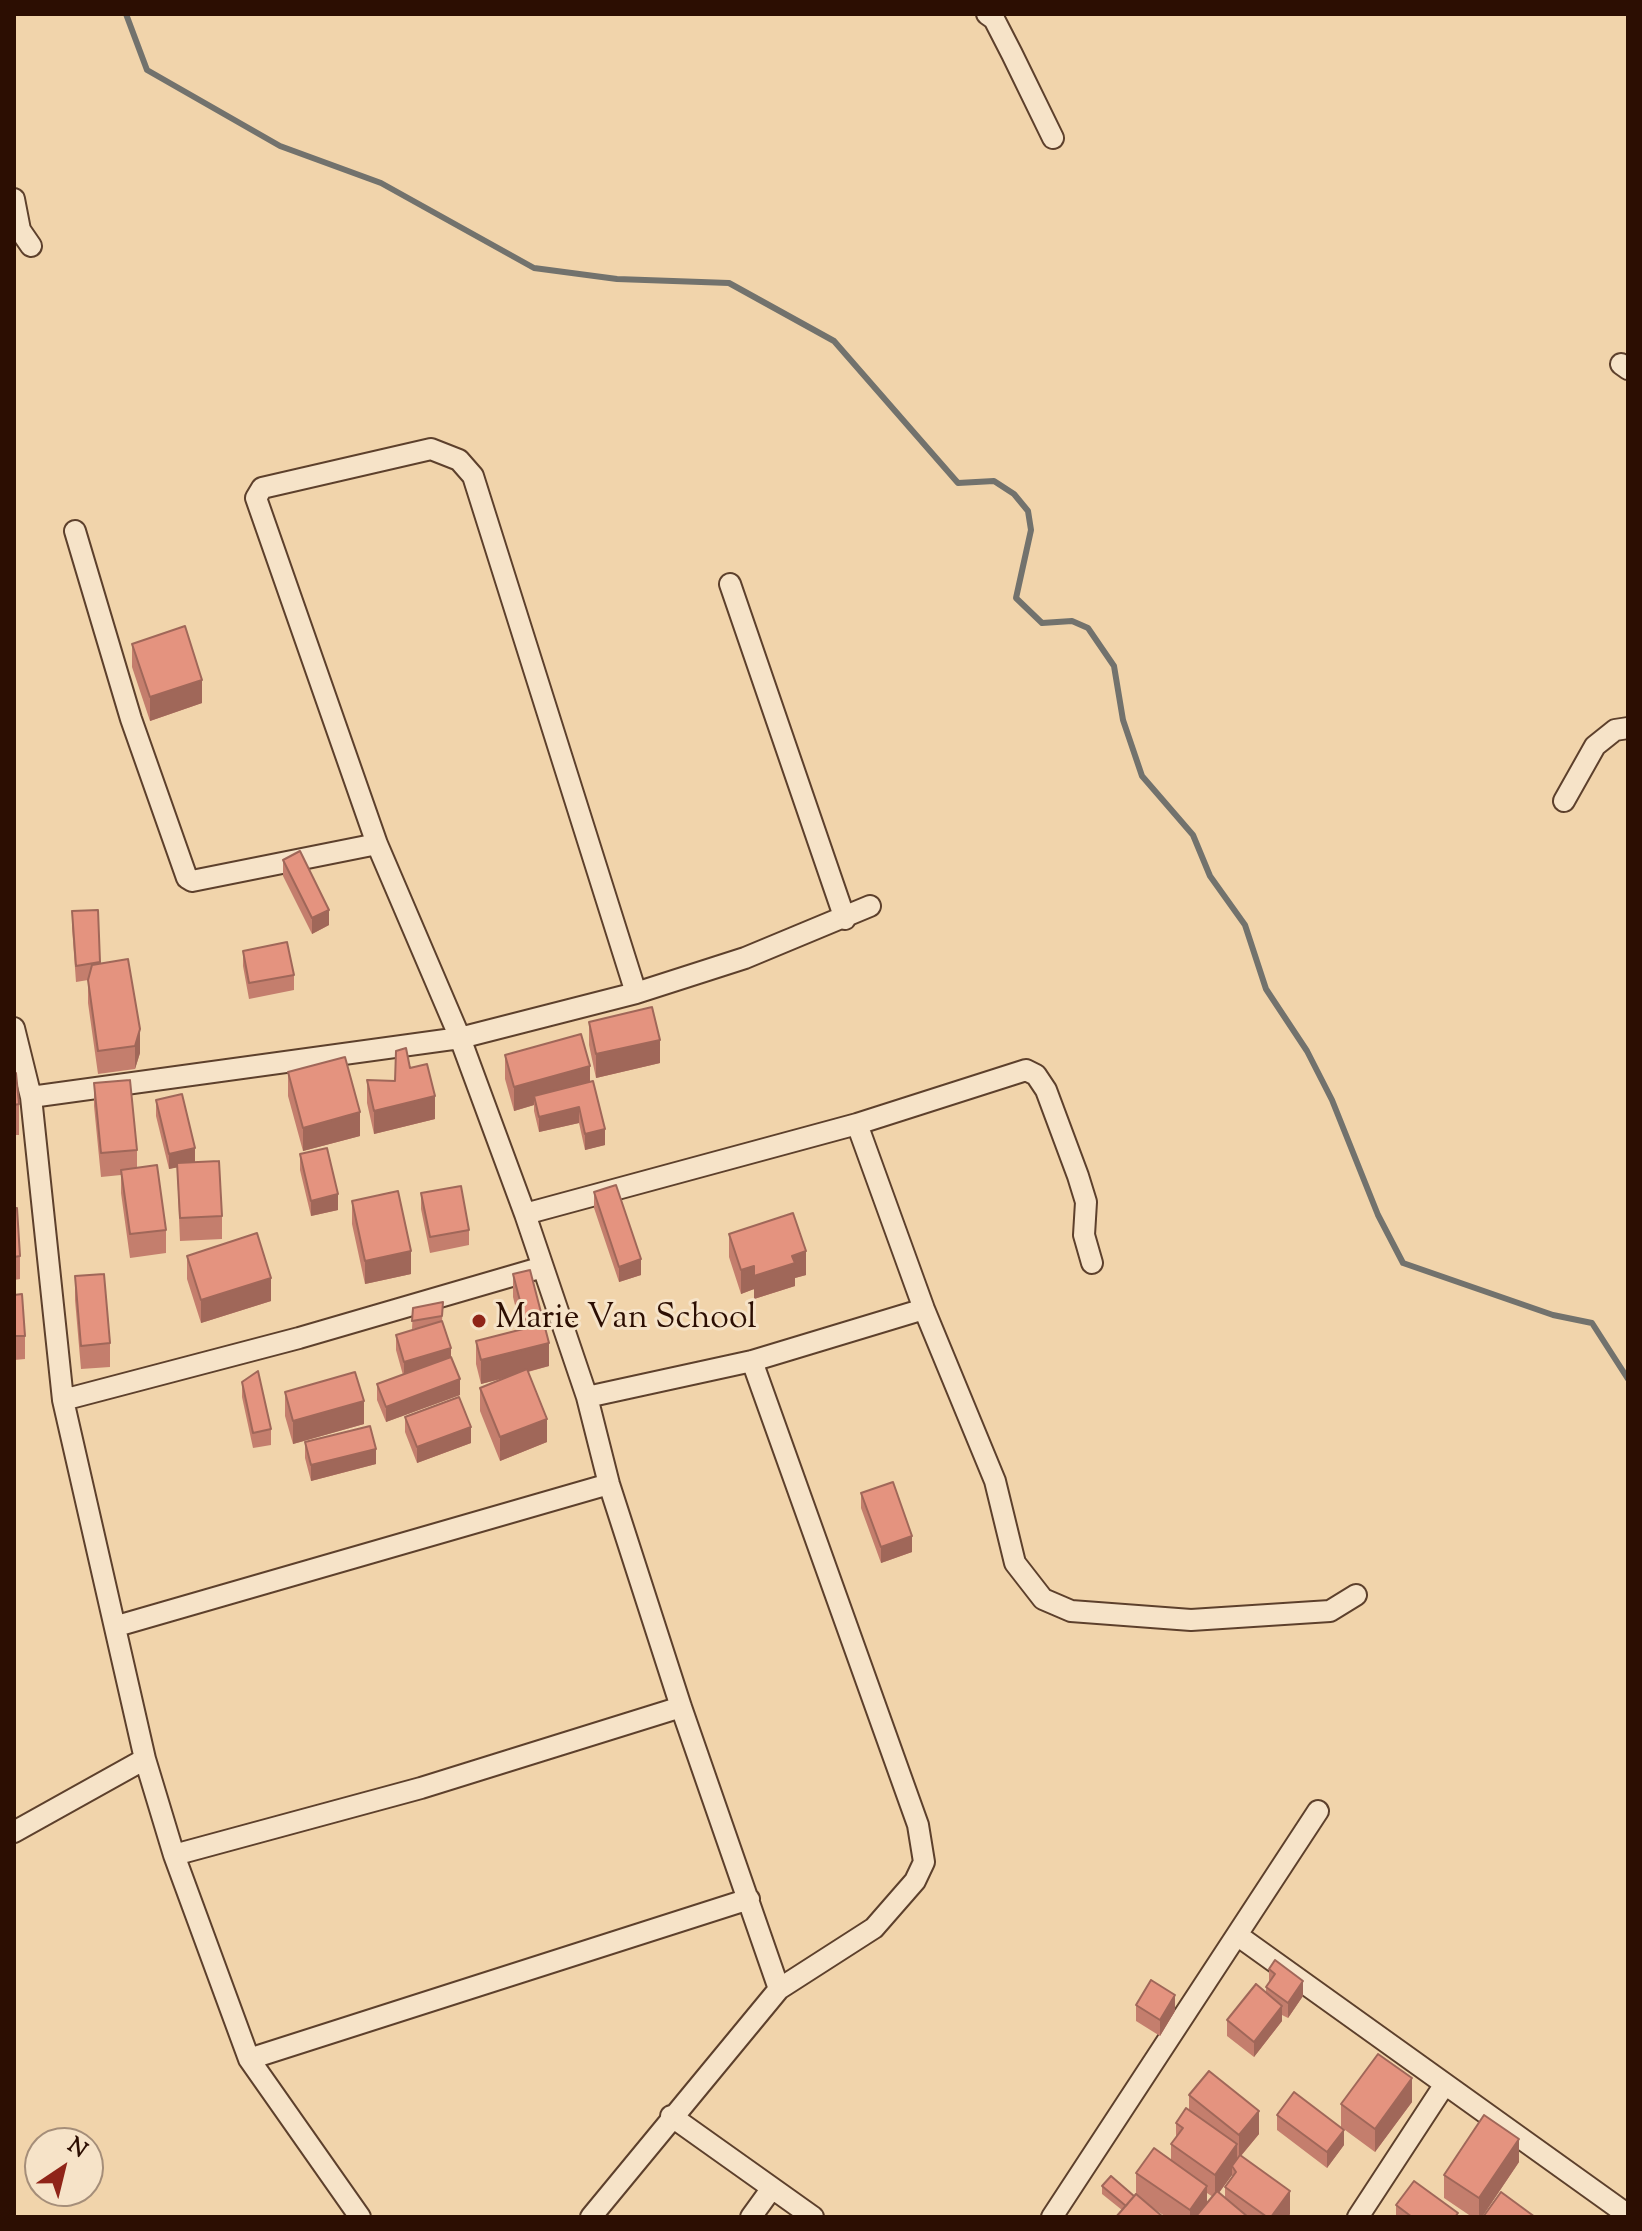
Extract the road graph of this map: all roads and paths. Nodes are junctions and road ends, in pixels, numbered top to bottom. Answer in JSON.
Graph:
{"nodes":[{"id":1,"x":987,"y":14,"type":"edge"},
{"id":2,"x":1053,"y":138,"type":"dead end"},
{"id":3,"x":14,"y":199,"type":"edge"},
{"id":4,"x":31,"y":246,"type":"dead end"},
{"id":5,"x":75,"y":531,"type":"dead end"},
{"id":6,"x":730,"y":584,"type":"dead end"},
{"id":7,"x":1628,"y":728,"type":"edge"},
{"id":8,"x":1564,"y":801,"type":"dead end"},
{"id":9,"x":377,"y":844,"type":"junction"},
{"id":10,"x":870,"y":906,"type":"dead end"},
{"id":11,"x":845,"y":919,"type":"junction"},
{"id":12,"x":636,"y":993,"type":"junction"},
{"id":13,"x":14,"y":1028,"type":"edge"},
{"id":14,"x":460,"y":1038,"type":"junction"},
{"id":15,"x":31,"y":1097,"type":"junction"},
{"id":16,"x":857,"y":1124,"type":"junction"},
{"id":17,"x":525,"y":1214,"type":"junction"},
{"id":18,"x":1092,"y":1263,"type":"dead end"},
{"id":19,"x":540,"y":1268,"type":"junction"},
{"id":20,"x":924,"y":1309,"type":"junction"},
{"id":21,"x":752,"y":1361,"type":"junction"},
{"id":22,"x":587,"y":1397,"type":"junction"},
{"id":23,"x":63,"y":1400,"type":"junction"},
{"id":24,"x":609,"y":1484,"type":"junction"},
{"id":25,"x":1356,"y":1595,"type":"dead end"},
{"id":26,"x":117,"y":1626,"type":"junction"},
{"id":27,"x":681,"y":1707,"type":"junction"},
{"id":28,"x":145,"y":1759,"type":"junction"},
{"id":29,"x":1318,"y":1811,"type":"dead end"},
{"id":30,"x":14,"y":1832,"type":"edge"},
{"id":31,"x":174,"y":1855,"type":"junction"},
{"id":32,"x":749,"y":1899,"type":"junction"},
{"id":33,"x":1237,"y":1935,"type":"junction"},
{"id":34,"x":779,"y":1989,"type":"junction"},
{"id":35,"x":249,"y":2059,"type":"junction"},
{"id":36,"x":1445,"y":2084,"type":"junction"},
{"id":37,"x":671,"y":2116,"type":"junction"},
{"id":38,"x":772,"y":2188,"type":"junction"},
{"id":39,"x":1628,"y":2215,"type":"edge"},
{"id":40,"x":360,"y":2217,"type":"edge"},
{"id":41,"x":591,"y":2217,"type":"edge"},
{"id":42,"x":751,"y":2217,"type":"edge"},
{"id":43,"x":813,"y":2217,"type":"edge"},
{"id":44,"x":1052,"y":2217,"type":"edge"},
{"id":45,"x":1358,"y":2217,"type":"edge"}],
"edges":[{"from":1,"to":2,"type":"street"},
{"from":3,"to":4,"type":"street"},
{"from":5,"to":9,"type":"street"},
{"from":6,"to":11,"type":"street"},
{"from":7,"to":8,"type":"street"},
{"from":9,"to":12,"type":"street"},
{"from":9,"to":14,"type":"street"},
{"from":10,"to":11,"type":"street"},
{"from":11,"to":12,"type":"street"},
{"from":12,"to":14,"type":"street"},
{"from":13,"to":15,"type":"street"},
{"from":14,"to":15,"type":"street"},
{"from":14,"to":17,"type":"street"},
{"from":15,"to":23,"type":"street"},
{"from":16,"to":17,"type":"street"},
{"from":16,"to":18,"type":"street"},
{"from":16,"to":20,"type":"street"},
{"from":17,"to":19,"type":"street"},
{"from":19,"to":22,"type":"street"},
{"from":19,"to":23,"type":"street"},
{"from":20,"to":21,"type":"street"},
{"from":20,"to":25,"type":"street"},
{"from":21,"to":22,"type":"street"},
{"from":21,"to":34,"type":"street"},
{"from":22,"to":24,"type":"street"},
{"from":23,"to":26,"type":"street"},
{"from":24,"to":26,"type":"street"},
{"from":24,"to":27,"type":"street"},
{"from":26,"to":28,"type":"street"},
{"from":27,"to":31,"type":"street"},
{"from":27,"to":32,"type":"street"},
{"from":28,"to":30,"type":"street"},
{"from":28,"to":31,"type":"street"},
{"from":29,"to":33,"type":"street"},
{"from":31,"to":35,"type":"street"},
{"from":32,"to":34,"type":"street"},
{"from":32,"to":35,"type":"street"},
{"from":33,"to":36,"type":"street"},
{"from":33,"to":44,"type":"street"},
{"from":34,"to":37,"type":"street"},
{"from":35,"to":40,"type":"street"},
{"from":36,"to":39,"type":"street"},
{"from":36,"to":45,"type":"street"},
{"from":37,"to":38,"type":"street"},
{"from":37,"to":41,"type":"street"},
{"from":38,"to":42,"type":"street"},
{"from":38,"to":43,"type":"street"}]}
